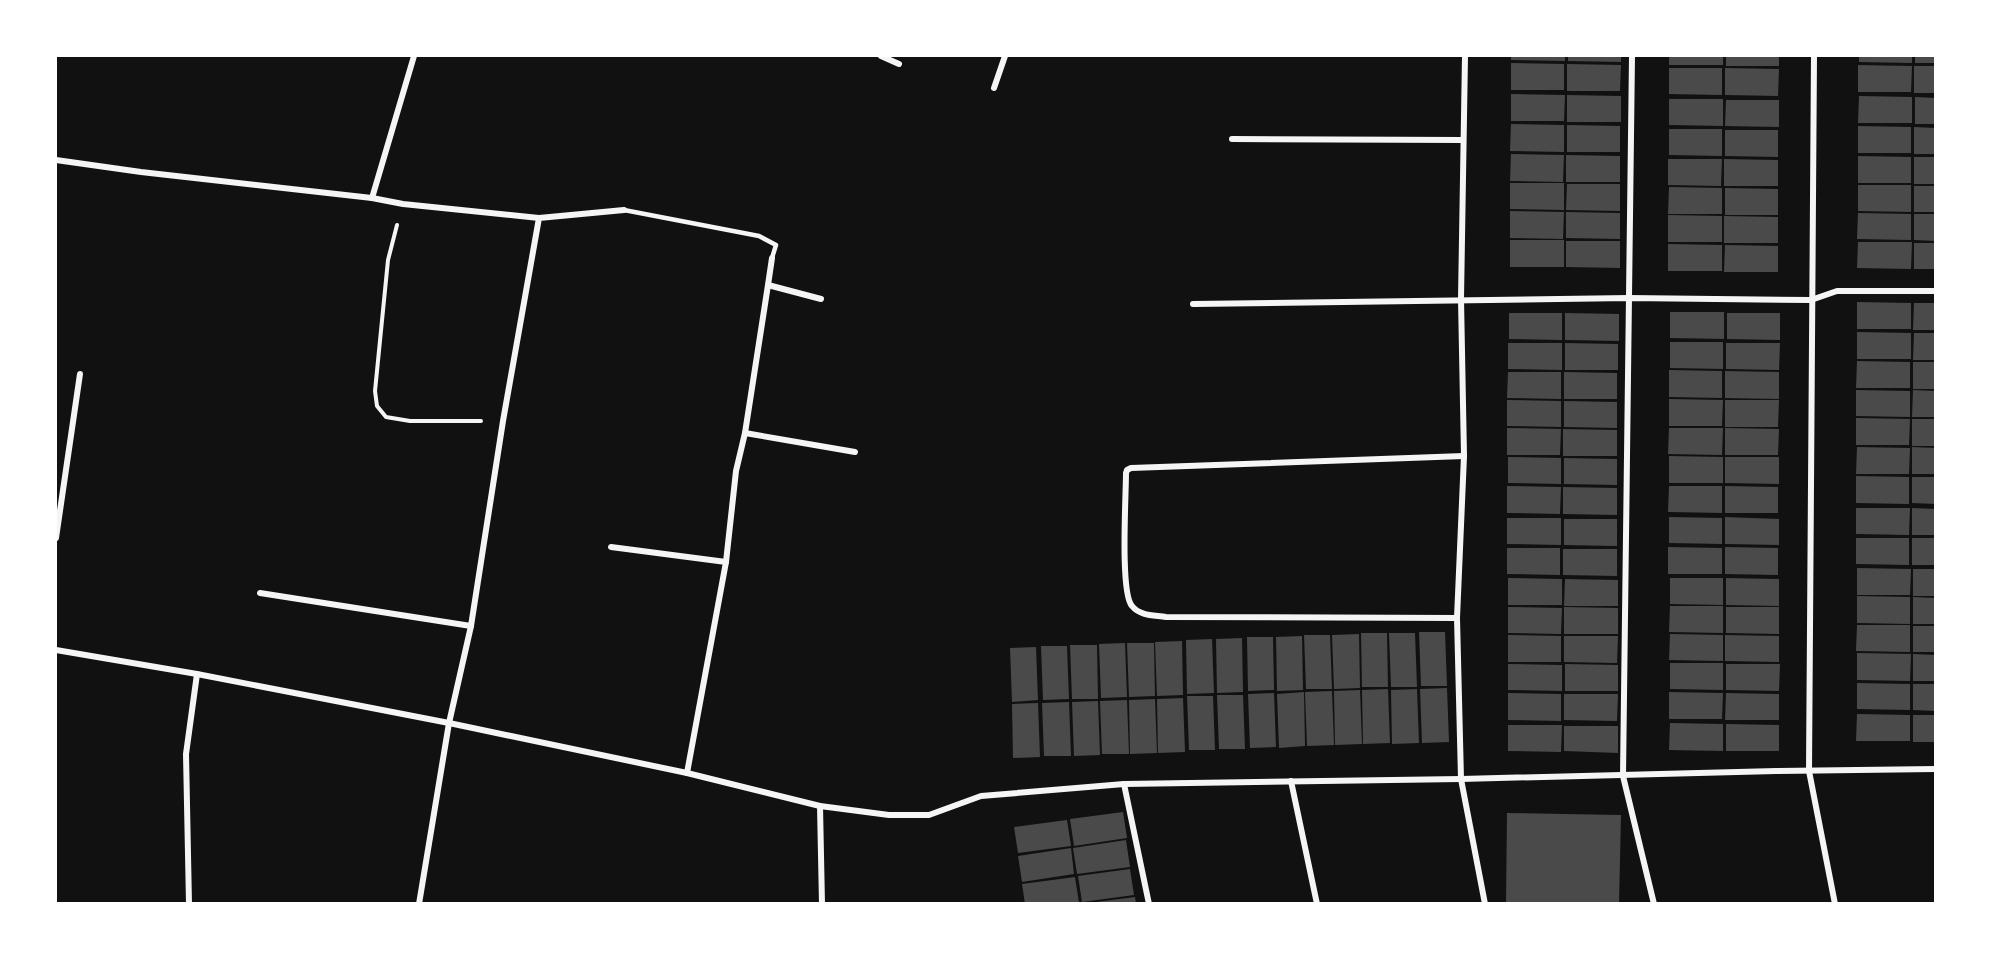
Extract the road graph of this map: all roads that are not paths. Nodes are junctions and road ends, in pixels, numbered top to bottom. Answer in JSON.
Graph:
{"nodes":[{"id":1,"x":414,"y":56,"type":"edge"},
{"id":2,"x":881,"y":56,"type":"edge"},
{"id":3,"x":1005,"y":56,"type":"edge"},
{"id":4,"x":1465,"y":56,"type":"edge"},
{"id":5,"x":1632,"y":56,"type":"edge"},
{"id":6,"x":1814,"y":56,"type":"edge"},
{"id":7,"x":900,"y":64,"type":"dead end"},
{"id":8,"x":994,"y":88,"type":"dead end"},
{"id":9,"x":1232,"y":139,"type":"dead end"},
{"id":10,"x":1463,"y":140,"type":"junction"},
{"id":11,"x":56,"y":160,"type":"edge"},
{"id":12,"x":372,"y":198,"type":"junction"},
{"id":13,"x":624,"y":210,"type":"joint"},
{"id":14,"x":538,"y":218,"type":"junction"},
{"id":15,"x":772,"y":258,"type":"joint"},
{"id":16,"x":768,"y":285,"type":"junction"},
{"id":17,"x":1935,"y":291,"type":"edge"},
{"id":18,"x":1629,"y":298,"type":"junction"},
{"id":19,"x":821,"y":299,"type":"dead end"},
{"id":20,"x":1461,"y":299,"type":"junction"},
{"id":21,"x":1811,"y":300,"type":"junction"},
{"id":22,"x":1193,"y":304,"type":"dead end"},
{"id":23,"x":80,"y":374,"type":"dead end"},
{"id":24,"x":745,"y":433,"type":"junction"},
{"id":25,"x":855,"y":452,"type":"dead end"},
{"id":26,"x":1464,"y":456,"type":"junction"},
{"id":27,"x":56,"y":538,"type":"edge"},
{"id":28,"x":611,"y":547,"type":"dead end"},
{"id":29,"x":726,"y":562,"type":"junction"},
{"id":30,"x":260,"y":593,"type":"dead end"},
{"id":31,"x":1457,"y":618,"type":"junction"},
{"id":32,"x":471,"y":626,"type":"junction"},
{"id":33,"x":56,"y":650,"type":"edge"},
{"id":34,"x":198,"y":674,"type":"junction"},
{"id":35,"x":449,"y":723,"type":"junction"},
{"id":36,"x":1935,"y":769,"type":"edge"},
{"id":37,"x":1809,"y":771,"type":"junction"},
{"id":38,"x":687,"y":773,"type":"junction"},
{"id":39,"x":1623,"y":776,"type":"junction"},
{"id":40,"x":1461,"y":779,"type":"junction"},
{"id":41,"x":1291,"y":781,"type":"junction"},
{"id":42,"x":1124,"y":784,"type":"junction"},
{"id":43,"x":820,"y":806,"type":"junction"},
{"id":44,"x":189,"y":903,"type":"edge"},
{"id":45,"x":419,"y":903,"type":"edge"},
{"id":46,"x":822,"y":903,"type":"edge"},
{"id":47,"x":1149,"y":903,"type":"edge"},
{"id":48,"x":1317,"y":903,"type":"edge"},
{"id":49,"x":1485,"y":903,"type":"edge"},
{"id":50,"x":1654,"y":903,"type":"edge"},
{"id":51,"x":1835,"y":903,"type":"edge"}],
"edges":[{"from":1,"to":12,"type":"street"},
{"from":2,"to":7,"type":"street"},
{"from":3,"to":8,"type":"street"},
{"from":4,"to":10,"type":"street"},
{"from":5,"to":18,"type":"street"},
{"from":6,"to":21,"type":"street"},
{"from":9,"to":10,"type":"street"},
{"from":10,"to":20,"type":"street"},
{"from":11,"to":12,"type":"street"},
{"from":12,"to":14,"type":"street"},
{"from":13,"to":14,"type":"street"},
{"from":13,"to":15,"type":"lane"},
{"from":14,"to":32,"type":"street"},
{"from":15,"to":16,"type":"street"},
{"from":16,"to":19,"type":"street"},
{"from":16,"to":24,"type":"street"},
{"from":17,"to":21,"type":"street"},
{"from":18,"to":20,"type":"street"},
{"from":18,"to":21,"type":"street"},
{"from":18,"to":39,"type":"street"},
{"from":20,"to":22,"type":"street"},
{"from":20,"to":26,"type":"street"},
{"from":21,"to":37,"type":"street"},
{"from":23,"to":27,"type":"street"},
{"from":24,"to":25,"type":"street"},
{"from":24,"to":29,"type":"street"},
{"from":26,"to":31,"type":"street"},
{"from":26,"to":31,"type":"street"},
{"from":28,"to":29,"type":"street"},
{"from":29,"to":38,"type":"street"},
{"from":30,"to":32,"type":"street"},
{"from":31,"to":40,"type":"street"},
{"from":32,"to":35,"type":"street"},
{"from":33,"to":34,"type":"street"},
{"from":34,"to":35,"type":"street"},
{"from":34,"to":44,"type":"street"},
{"from":35,"to":38,"type":"street"},
{"from":35,"to":45,"type":"street"},
{"from":36,"to":37,"type":"street"},
{"from":37,"to":39,"type":"street"},
{"from":37,"to":51,"type":"street"},
{"from":38,"to":43,"type":"street"},
{"from":39,"to":40,"type":"street"},
{"from":39,"to":50,"type":"street"},
{"from":40,"to":41,"type":"street"},
{"from":40,"to":49,"type":"street"},
{"from":41,"to":42,"type":"street"},
{"from":41,"to":48,"type":"street"},
{"from":42,"to":43,"type":"street"},
{"from":42,"to":47,"type":"street"},
{"from":43,"to":46,"type":"street"}]}
